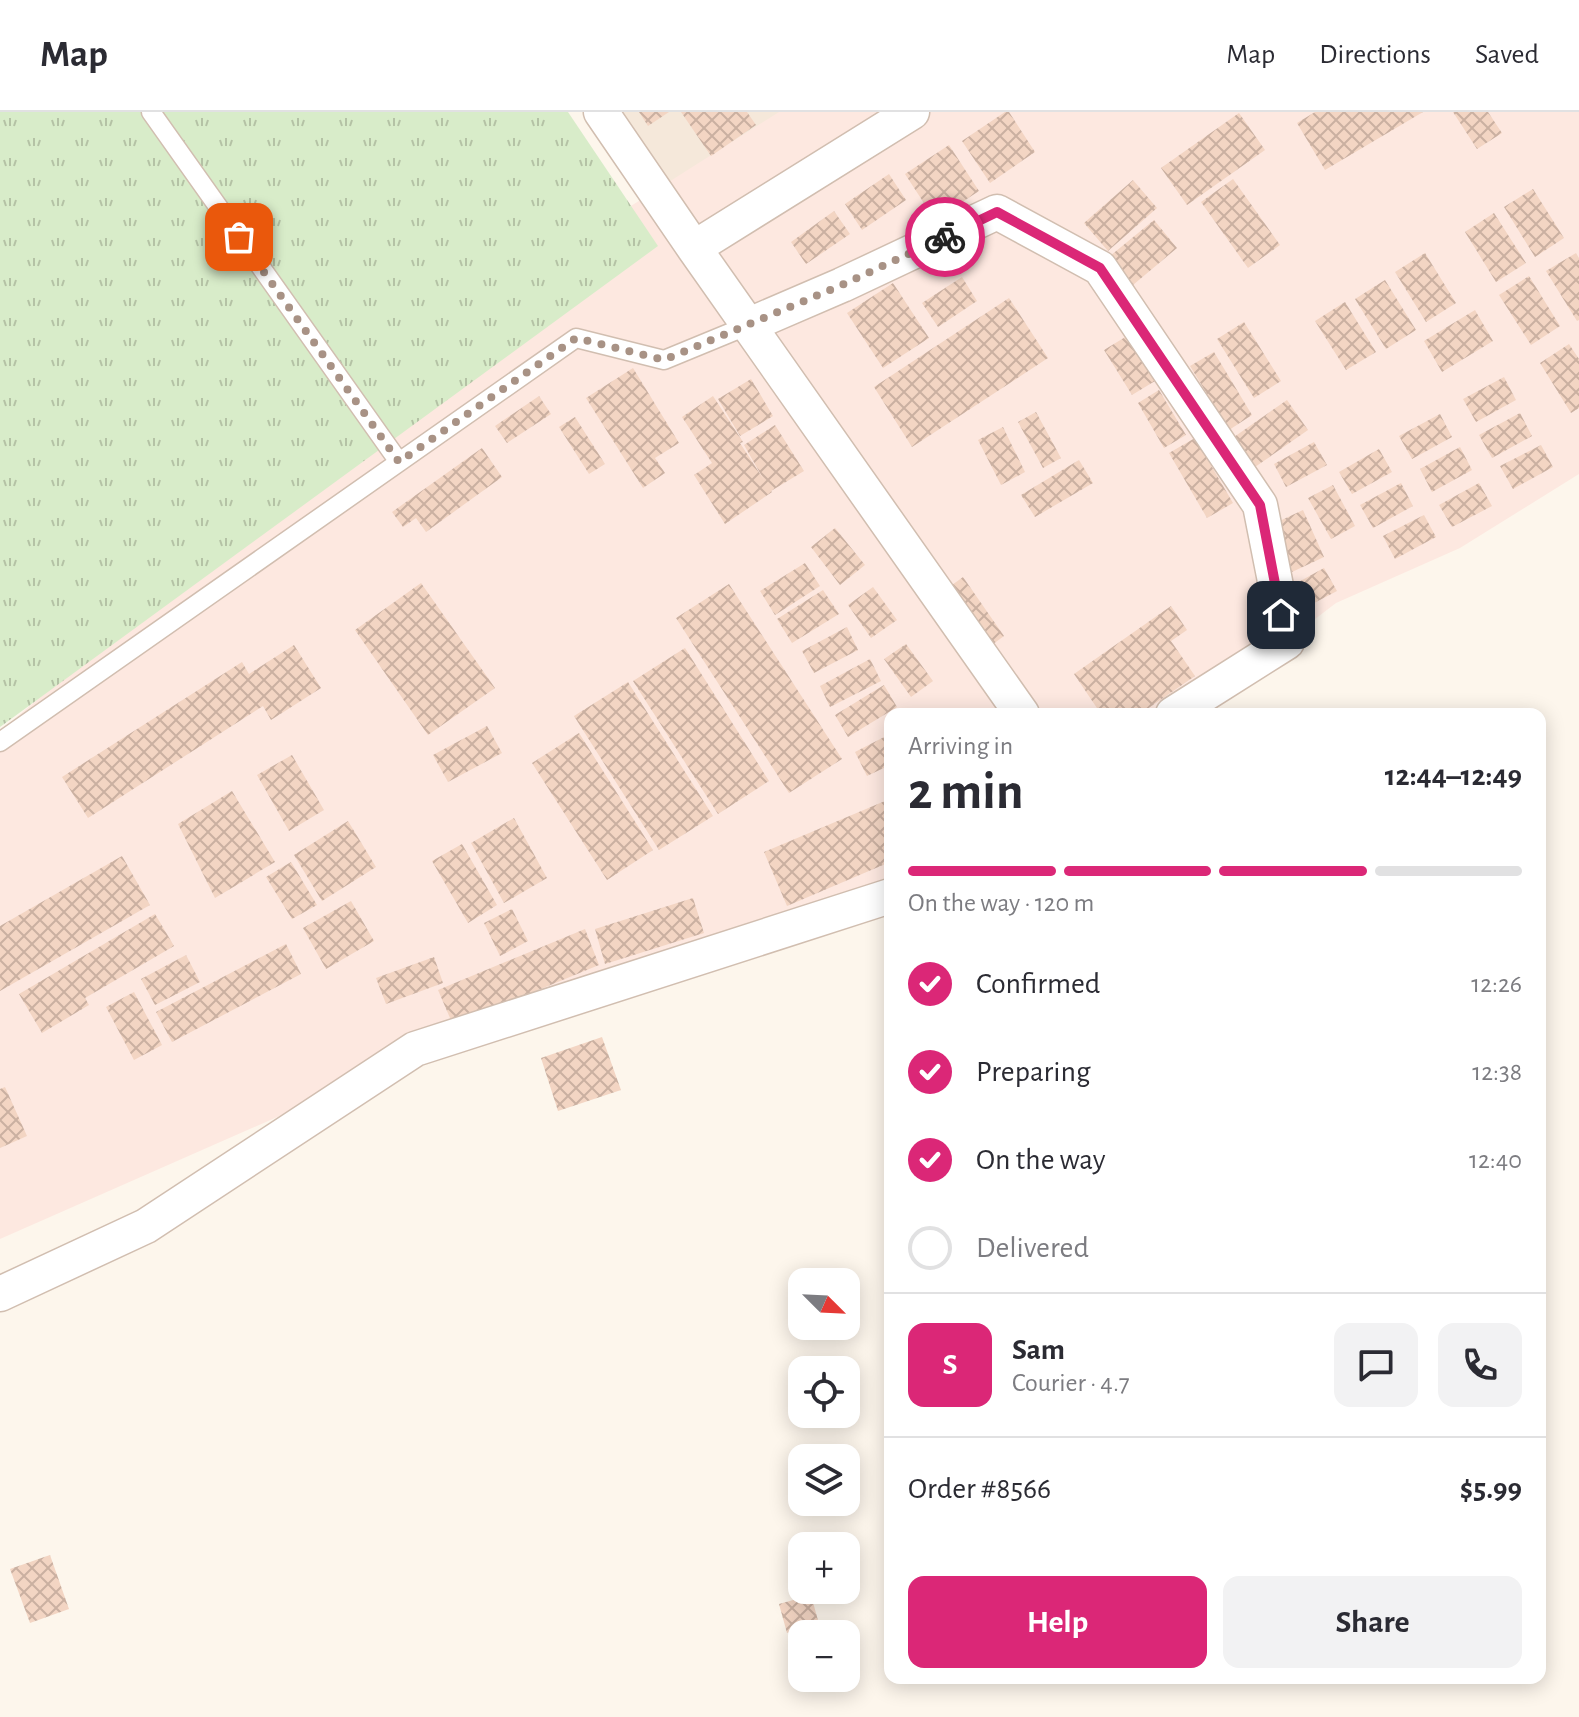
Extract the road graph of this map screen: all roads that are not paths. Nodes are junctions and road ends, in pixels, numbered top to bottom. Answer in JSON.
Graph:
{"nodes":[{"id":1,"x":151,"y":112,"type":"edge"},
{"id":2,"x":601,"y":112,"type":"edge"},
{"id":3,"x":912,"y":112,"type":"edge"},
{"id":4,"x":694,"y":248,"type":"junction"},
{"id":5,"x":749,"y":325,"type":"junction"},
{"id":6,"x":399,"y":462,"type":"junction"},
{"id":7,"x":1018,"y":708,"type":"edge"},
{"id":8,"x":1182,"y":708,"type":"edge"},
{"id":9,"x":0,"y":742,"type":"edge"},
{"id":10,"x":884,"y":898,"type":"edge"},
{"id":11,"x":0,"y":1294,"type":"edge"}],
"edges":[{"from":1,"to":6,"type":"lane"},
{"from":2,"to":4,"type":"street"},
{"from":3,"to":4,"type":"street"},
{"from":4,"to":5,"type":"street"},
{"from":5,"to":6,"type":"lane"},
{"from":5,"to":7,"type":"street"},
{"from":5,"to":8,"type":"street"},
{"from":6,"to":9,"type":"lane"},
{"from":10,"to":11,"type":"street"}]}
